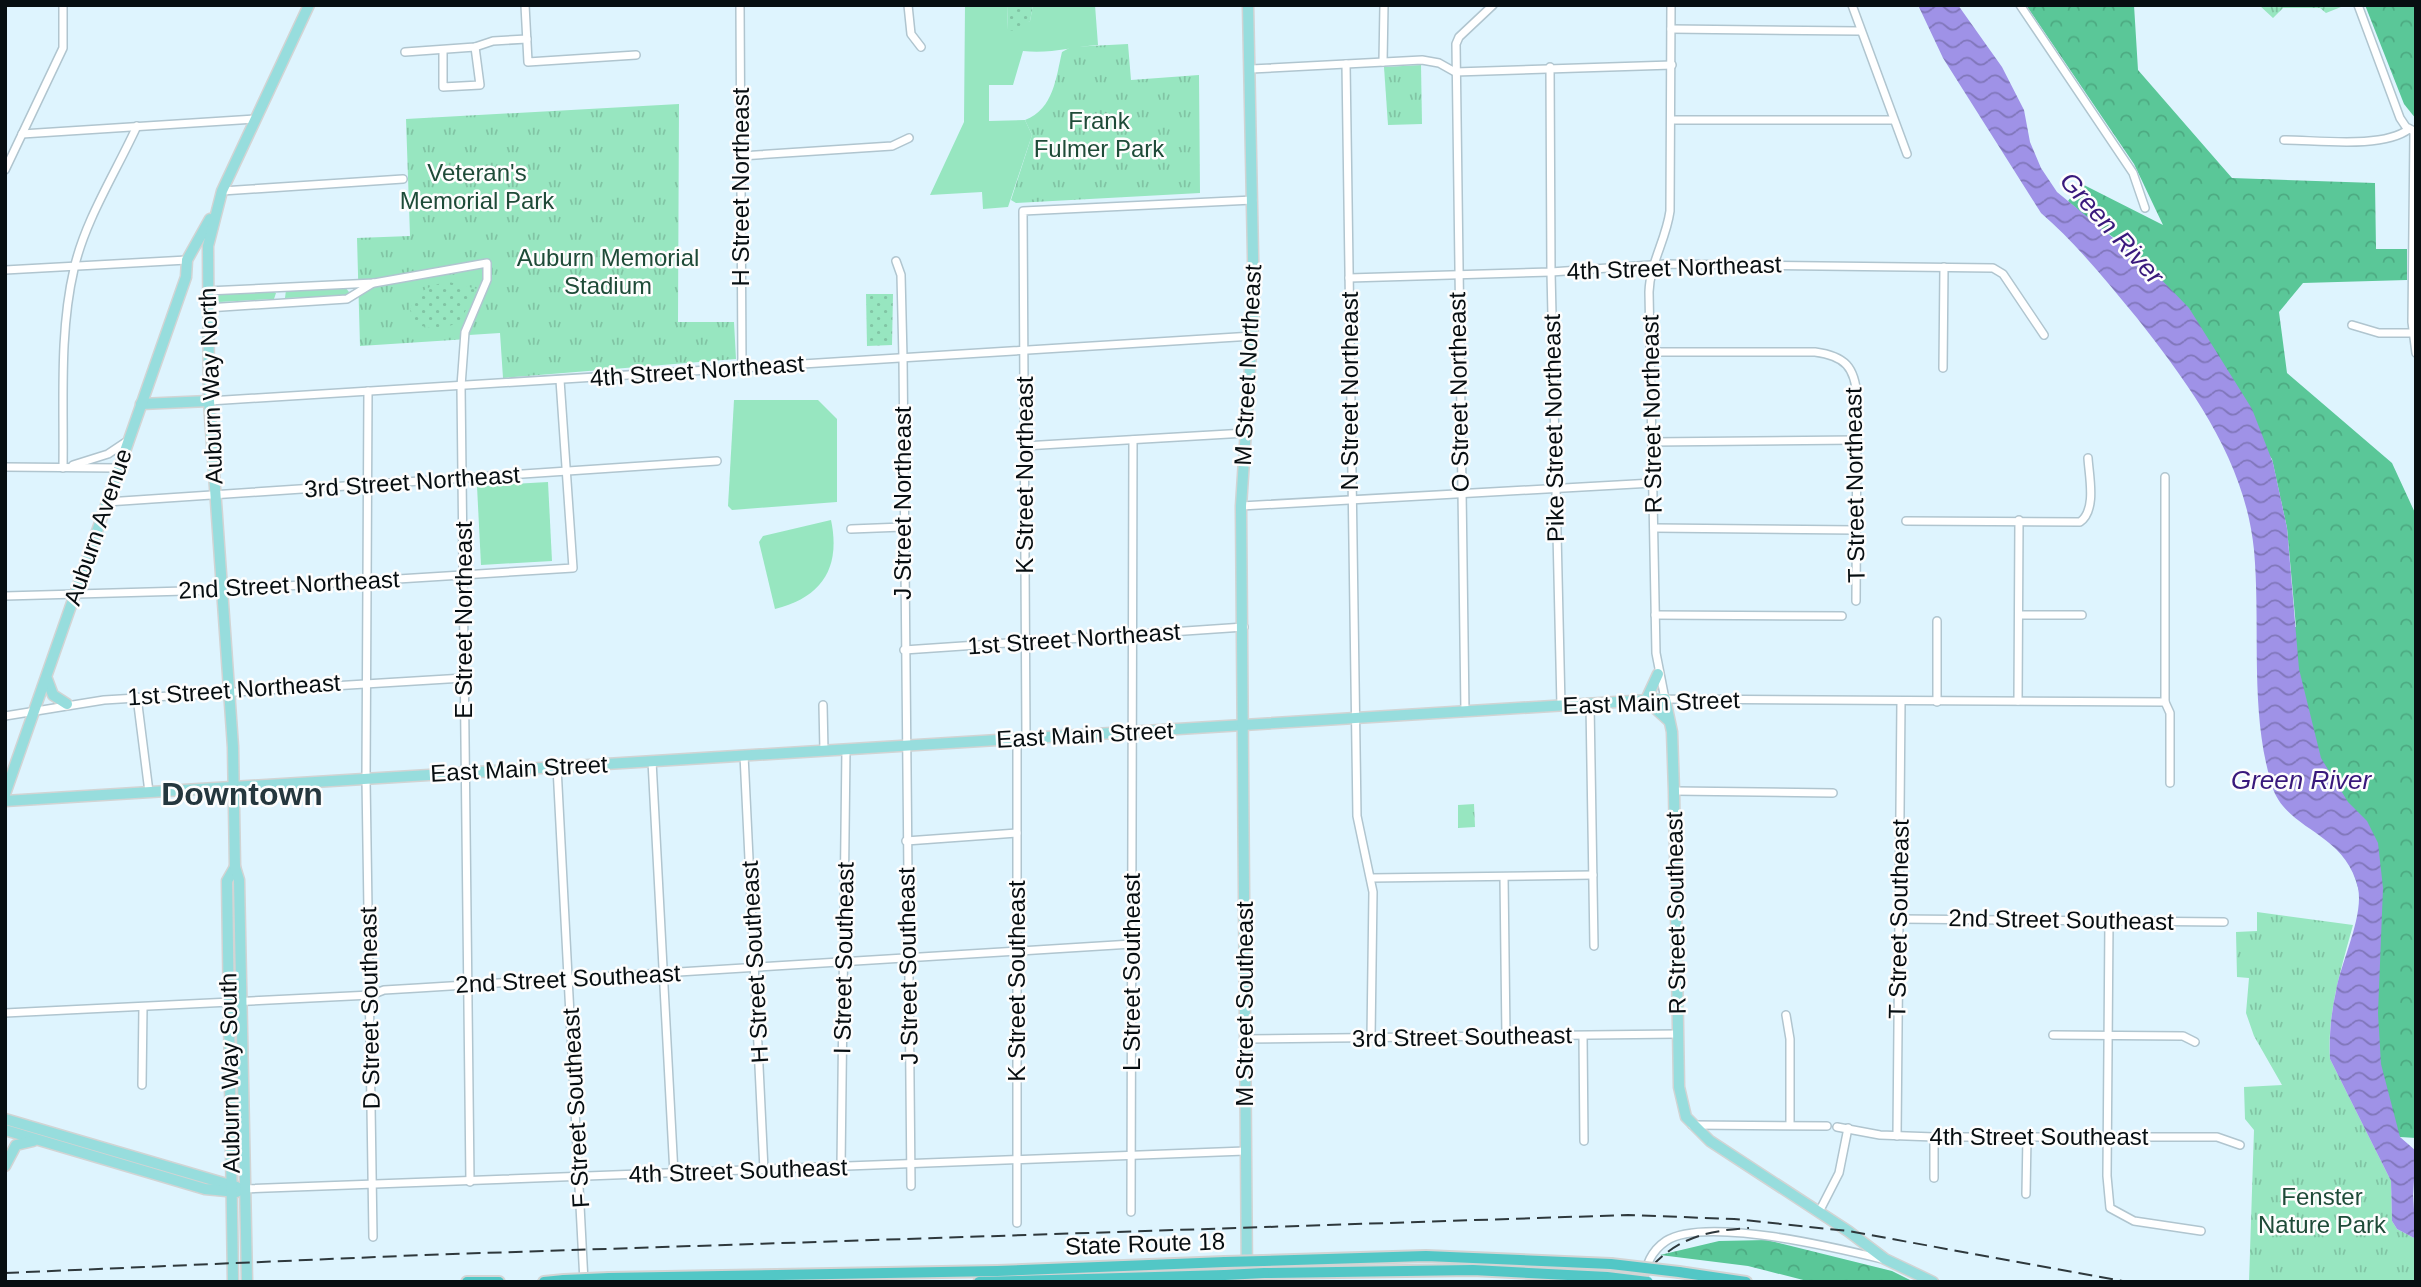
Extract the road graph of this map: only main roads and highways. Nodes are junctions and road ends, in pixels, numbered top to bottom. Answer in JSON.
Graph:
{"nodes":[{"id":1,"x":309,"y":5,"type":"edge"},
{"id":2,"x":1248,"y":5,"type":"edge"},
{"id":3,"x":216,"y":209,"type":"junction"},
{"id":4,"x":209,"y":401,"type":"junction"},
{"id":5,"x":141,"y":404,"type":"junction"},
{"id":6,"x":1658,"y":674,"type":"road end"},
{"id":7,"x":47,"y":678,"type":"junction"},
{"id":8,"x":1665,"y":699,"type":"joint"},
{"id":9,"x":1646,"y":700,"type":"junction"},
{"id":10,"x":67,"y":704,"type":"road end"},
{"id":11,"x":1670,"y":722,"type":"junction"},
{"id":12,"x":1244,"y":725,"type":"junction"},
{"id":13,"x":234,"y":788,"type":"junction"},
{"id":14,"x":5,"y":794,"type":"edge"},
{"id":15,"x":5,"y":801,"type":"edge"},
{"id":16,"x":235,"y":867,"type":"junction"},
{"id":17,"x":5,"y":1119,"type":"edge"},
{"id":18,"x":5,"y":1130,"type":"edge"},
{"id":19,"x":46,"y":1142,"type":"junction"},
{"id":20,"x":5,"y":1166,"type":"edge"},
{"id":21,"x":244,"y":1189,"type":"junction"},
{"id":22,"x":232,"y":1190,"type":"junction"},
{"id":23,"x":564,"y":1280,"type":"edge"},
{"id":24,"x":233,"y":1282,"type":"edge"},
{"id":25,"x":247,"y":1282,"type":"edge"},
{"id":26,"x":467,"y":1282,"type":"edge"},
{"id":27,"x":499,"y":1282,"type":"edge"},
{"id":28,"x":544,"y":1282,"type":"edge"},
{"id":29,"x":979,"y":1282,"type":"edge"},
{"id":30,"x":1247,"y":1282,"type":"edge"},
{"id":31,"x":1645,"y":1282,"type":"edge"},
{"id":32,"x":1746,"y":1282,"type":"edge"},
{"id":33,"x":1933,"y":1282,"type":"edge"}],
"edges":[{"from":1,"to":3,"type":"main road","name":"Auburn Way North"},
{"from":2,"to":12,"type":"main road","name":"M Street Northeast"},
{"from":3,"to":4,"type":"main road","name":"Auburn Way North"},
{"from":3,"to":5,"type":"main road","name":"Auburn Avenue"},
{"from":4,"to":5,"type":"main road","name":"4th Street Northeast"},
{"from":4,"to":13,"type":"main road","name":"Auburn Way North"},
{"from":5,"to":7,"type":"main road","name":"Auburn Avenue"},
{"from":6,"to":9,"type":"main road"},
{"from":7,"to":10,"type":"main road"},
{"from":7,"to":14,"type":"main road","name":"Auburn Avenue"},
{"from":8,"to":9,"type":"main road","name":"East Main Street"},
{"from":8,"to":11,"type":"main road","name":"R Street Southeast"},
{"from":9,"to":11,"type":"main road"},
{"from":9,"to":12,"type":"main road","name":"East Main Street"},
{"from":11,"to":33,"type":"main road","name":"R Street Southeast"},
{"from":12,"to":13,"type":"main road","name":"East Main Street"},
{"from":12,"to":30,"type":"main road","name":"M Street Southeast"},
{"from":13,"to":15,"type":"main road","name":"East Main Street"},
{"from":13,"to":16,"type":"main road","name":"Auburn Way South"},
{"from":16,"to":21,"type":"main road","name":"Auburn Way South"},
{"from":16,"to":22,"type":"main road","name":"Auburn Way South"},
{"from":17,"to":22,"type":"main road"},
{"from":18,"to":19,"type":"main road"},
{"from":19,"to":20,"type":"main road"},
{"from":19,"to":22,"type":"main road"},
{"from":21,"to":22,"type":"main road"},
{"from":21,"to":25,"type":"main road","name":"Auburn Way South"},
{"from":22,"to":24,"type":"main road","name":"Auburn Way South"},
{"from":23,"to":28,"type":"highway","name":"State Route 18"},
{"from":23,"to":32,"type":"highway","name":"State Route 18","bridge":true},
{"from":26,"to":27,"type":"highway"},
{"from":29,"to":31,"type":"highway","name":"State Route 18","bridge":true}]}
